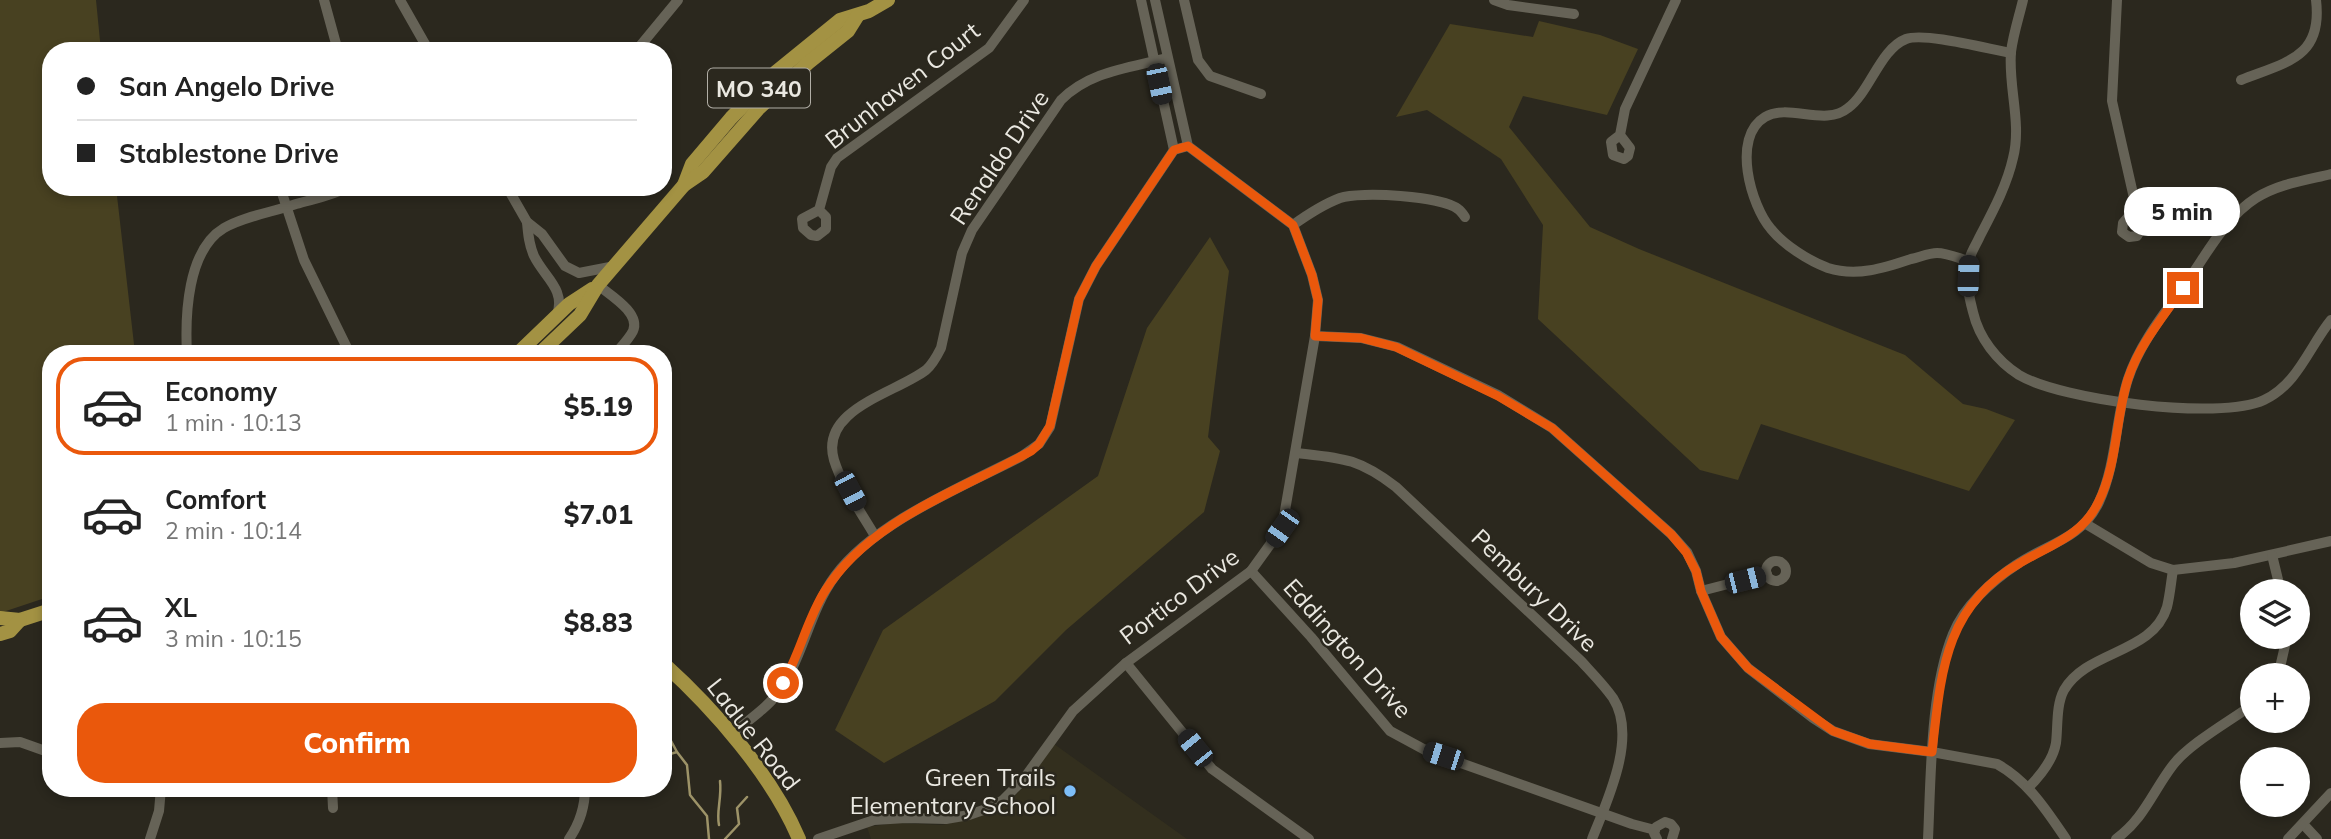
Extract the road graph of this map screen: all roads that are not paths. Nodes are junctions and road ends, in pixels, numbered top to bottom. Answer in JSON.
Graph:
{"nodes":[{"id":1,"x":324,"y":0,"type":"edge"},
{"id":2,"x":400,"y":0,"type":"edge"},
{"id":3,"x":678,"y":0,"type":"edge"},
{"id":4,"x":888,"y":0,"type":"edge"},
{"id":5,"x":1024,"y":0,"type":"edge"},
{"id":6,"x":1141,"y":0,"type":"edge"},
{"id":7,"x":1155,"y":0,"type":"edge"},
{"id":8,"x":1184,"y":0,"type":"edge"},
{"id":9,"x":1494,"y":0,"type":"edge"},
{"id":10,"x":1676,"y":0,"type":"edge"},
{"id":11,"x":2022,"y":0,"type":"edge"},
{"id":12,"x":2117,"y":0,"type":"edge"},
{"id":13,"x":2316,"y":0,"type":"edge"},
{"id":14,"x":863,"y":8,"type":"edge"},
{"id":15,"x":1574,"y":13,"type":"dead end"},
{"id":16,"x":336,"y":42,"type":"edge"},
{"id":17,"x":424,"y":42,"type":"edge"},
{"id":18,"x":643,"y":42,"type":"edge"},
{"id":19,"x":2011,"y":53,"type":"junction"},
{"id":20,"x":1167,"y":58,"type":"junction"},
{"id":21,"x":1154,"y":61,"type":"junction"},
{"id":22,"x":2241,"y":80,"type":"dead end"},
{"id":23,"x":1261,"y":94,"type":"dead end"},
{"id":24,"x":1620,"y":135,"type":"dead end"},
{"id":25,"x":1188,"y":146,"type":"junction"},
{"id":26,"x":1174,"y":150,"type":"junction"},
{"id":27,"x":2331,"y":174,"type":"edge"},
{"id":28,"x":283,"y":196,"type":"edge"},
{"id":29,"x":321,"y":196,"type":"edge"},
{"id":30,"x":512,"y":196,"type":"edge"},
{"id":31,"x":286,"y":208,"type":"junction"},
{"id":32,"x":2136,"y":208,"type":"dead end"},
{"id":33,"x":819,"y":210,"type":"dead end"},
{"id":34,"x":1465,"y":217,"type":"dead end"},
{"id":35,"x":527,"y":222,"type":"junction"},
{"id":36,"x":1293,"y":225,"type":"junction"},
{"id":37,"x":1968,"y":261,"type":"junction"},
{"id":38,"x":615,"y":266,"type":"junction"},
{"id":39,"x":598,"y":285,"type":"junction"},
{"id":40,"x":557,"y":316,"type":"junction"},
{"id":41,"x":2331,"y":320,"type":"edge"},
{"id":42,"x":1315,"y":336,"type":"junction"},
{"id":43,"x":188,"y":345,"type":"edge"},
{"id":44,"x":346,"y":345,"type":"edge"},
{"id":45,"x":526,"y":345,"type":"edge"},
{"id":46,"x":548,"y":345,"type":"edge"},
{"id":47,"x":622,"y":345,"type":"edge"},
{"id":48,"x":2123,"y":402,"type":"junction"},
{"id":49,"x":1297,"y":453,"type":"junction"},
{"id":50,"x":2086,"y":524,"type":"junction"},
{"id":51,"x":874,"y":536,"type":"junction"},
{"id":52,"x":2331,"y":541,"type":"edge"},
{"id":53,"x":2272,"y":555,"type":"junction"},
{"id":54,"x":2173,"y":570,"type":"junction"},
{"id":55,"x":1251,"y":571,"type":"junction"},
{"id":56,"x":1767,"y":575,"type":"dead end"},
{"id":57,"x":2278,"y":579,"type":"edge"},
{"id":58,"x":1701,"y":591,"type":"junction"},
{"id":59,"x":42,"y":613,"type":"edge"},
{"id":60,"x":0,"y":618,"type":"edge"},
{"id":61,"x":20,"y":620,"type":"junction"},
{"id":62,"x":0,"y":634,"type":"edge"},
{"id":63,"x":1126,"y":663,"type":"junction"},
{"id":64,"x":672,"y":671,"type":"edge"},
{"id":65,"x":2240,"y":714,"type":"edge"},
{"id":66,"x":731,"y":734,"type":"junction"},
{"id":67,"x":0,"y":743,"type":"edge"},
{"id":68,"x":42,"y":750,"type":"edge"},
{"id":69,"x":1932,"y":752,"type":"junction"},
{"id":70,"x":2028,"y":788,"type":"junction"},
{"id":71,"x":2331,"y":793,"type":"edge"},
{"id":72,"x":160,"y":797,"type":"edge"},
{"id":73,"x":332,"y":797,"type":"edge"},
{"id":74,"x":585,"y":797,"type":"edge"},
{"id":75,"x":333,"y":808,"type":"dead end"},
{"id":76,"x":1603,"y":812,"type":"junction"},
{"id":77,"x":2302,"y":824,"type":"junction"},
{"id":78,"x":1656,"y":834,"type":"edge"},
{"id":79,"x":150,"y":839,"type":"edge"},
{"id":80,"x":569,"y":839,"type":"edge"},
{"id":81,"x":799,"y":839,"type":"edge"},
{"id":82,"x":818,"y":839,"type":"edge"},
{"id":83,"x":1309,"y":839,"type":"edge"},
{"id":84,"x":1592,"y":839,"type":"edge"},
{"id":85,"x":1672,"y":839,"type":"edge"},
{"id":86,"x":1928,"y":839,"type":"edge"},
{"id":87,"x":2066,"y":839,"type":"edge"},
{"id":88,"x":2116,"y":839,"type":"edge"},
{"id":89,"x":2288,"y":839,"type":"edge"},
{"id":90,"x":2317,"y":839,"type":"edge"}],
"edges":[{"from":1,"to":16,"type":"street"},
{"from":2,"to":17,"type":"street"},
{"from":3,"to":18,"type":"street"},
{"from":4,"to":14,"type":"main road","number":"MO 340"},
{"from":5,"to":33,"type":"street","name":"Brunhaven Court"},
{"from":6,"to":21,"type":"street"},
{"from":7,"to":20,"type":"street"},
{"from":8,"to":23,"type":"street"},
{"from":9,"to":15,"type":"street"},
{"from":10,"to":24,"type":"street"},
{"from":11,"to":19,"type":"street"},
{"from":12,"to":32,"type":"street"},
{"from":13,"to":22,"type":"street"},
{"from":14,"to":38,"type":"main road","number":"MO 340"},
{"from":19,"to":37,"type":"street"},
{"from":19,"to":37,"type":"street"},
{"from":20,"to":21,"type":"street","name":"Renaldo Drive"},
{"from":20,"to":25,"type":"street"},
{"from":21,"to":26,"type":"street"},
{"from":21,"to":51,"type":"street","name":"Renaldo Drive"},
{"from":25,"to":26,"type":"street"},
{"from":25,"to":36,"type":"street"},
{"from":26,"to":51,"type":"street"},
{"from":27,"to":48,"type":"street"},
{"from":28,"to":31,"type":"street"},
{"from":29,"to":31,"type":"street"},
{"from":30,"to":35,"type":"street"},
{"from":31,"to":43,"type":"street"},
{"from":31,"to":44,"type":"street"},
{"from":34,"to":36,"type":"street"},
{"from":35,"to":38,"type":"street"},
{"from":35,"to":40,"type":"street"},
{"from":36,"to":42,"type":"street","name":"Portico Drive"},
{"from":37,"to":48,"type":"street"},
{"from":38,"to":39,"type":"main road","number":"MO 340"},
{"from":39,"to":40,"type":"main road","number":"MO 340"},
{"from":39,"to":46,"type":"main road","number":"MO 340"},
{"from":39,"to":47,"type":"street"},
{"from":40,"to":45,"type":"main road","number":"MO 340"},
{"from":41,"to":48,"type":"street"},
{"from":42,"to":49,"type":"street","name":"Portico Drive"},
{"from":42,"to":58,"type":"street"},
{"from":48,"to":50,"type":"street"},
{"from":49,"to":55,"type":"street","name":"Portico Drive"},
{"from":49,"to":76,"type":"street","name":"Pembury Drive"},
{"from":50,"to":54,"type":"street"},
{"from":50,"to":69,"type":"street"},
{"from":51,"to":66,"type":"street"},
{"from":52,"to":53,"type":"street"},
{"from":53,"to":54,"type":"street"},
{"from":53,"to":57,"type":"street"},
{"from":54,"to":70,"type":"street"},
{"from":55,"to":63,"type":"street","name":"Portico Drive"},
{"from":55,"to":76,"type":"street","name":"Eddington Drive"},
{"from":56,"to":58,"type":"street"},
{"from":58,"to":69,"type":"street"},
{"from":59,"to":61,"type":"main road"},
{"from":60,"to":61,"type":"main road"},
{"from":61,"to":62,"type":"main road"},
{"from":63,"to":82,"type":"street","name":"Portico Drive"},
{"from":63,"to":83,"type":"street"},
{"from":64,"to":66,"type":"main road","name":"Ladue Road"},
{"from":65,"to":88,"type":"street"},
{"from":66,"to":81,"type":"main road","name":"Ladue Road"},
{"from":67,"to":68,"type":"street"},
{"from":69,"to":70,"type":"street"},
{"from":69,"to":86,"type":"street"},
{"from":70,"to":87,"type":"street"},
{"from":71,"to":77,"type":"street"},
{"from":72,"to":79,"type":"street"},
{"from":73,"to":75,"type":"street"},
{"from":74,"to":80,"type":"street"},
{"from":76,"to":78,"type":"street","name":"Eddington Drive"},
{"from":76,"to":84,"type":"street","name":"Pembury Drive"},
{"from":77,"to":89,"type":"street"},
{"from":77,"to":90,"type":"street"},
{"from":78,"to":85,"type":"street","name":"Eddington Drive"}]}
